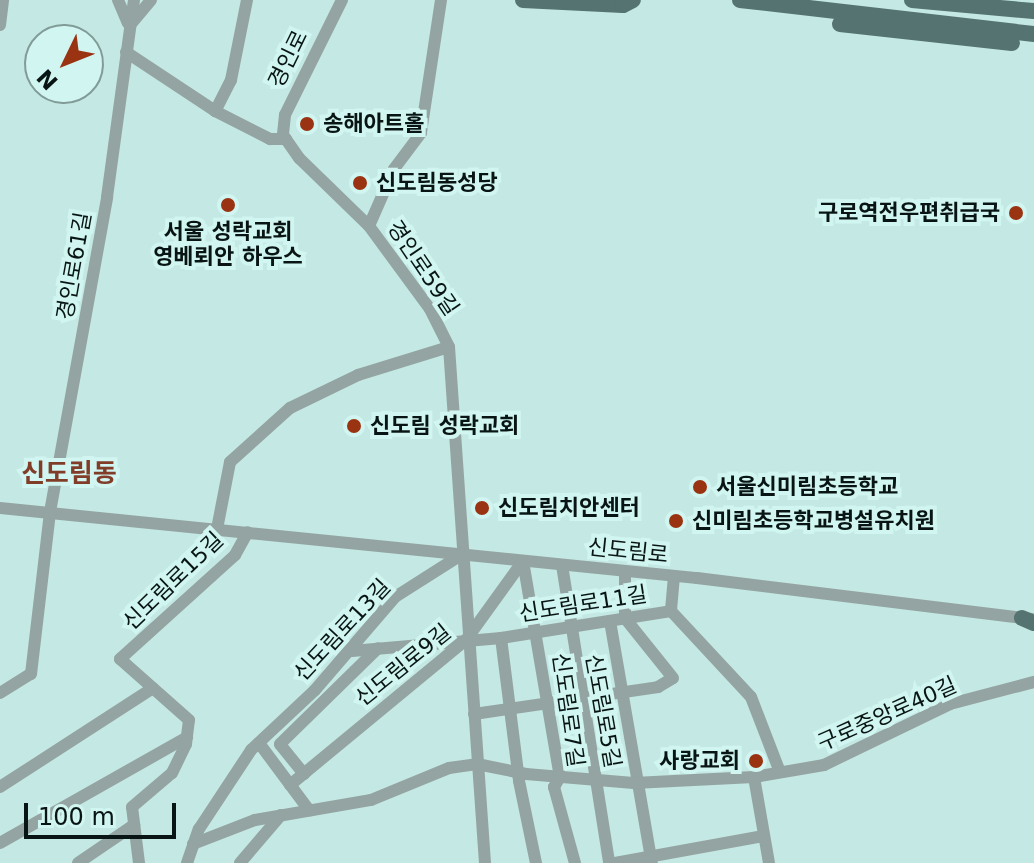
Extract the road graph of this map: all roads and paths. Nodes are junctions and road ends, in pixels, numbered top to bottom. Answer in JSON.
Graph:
{"nodes":[{"id":1,"x":3,"y":0,"type":"edge"},
{"id":2,"x":118,"y":0,"type":"edge"},
{"id":3,"x":134,"y":0,"type":"edge"},
{"id":4,"x":151,"y":0,"type":"edge"},
{"id":5,"x":247,"y":0,"type":"edge"},
{"id":6,"x":342,"y":0,"type":"edge"},
{"id":7,"x":441,"y":0,"type":"edge"},
{"id":8,"x":523,"y":0,"type":"edge"},
{"id":9,"x":633,"y":0,"type":"edge"},
{"id":10,"x":740,"y":0,"type":"edge"},
{"id":11,"x":788,"y":0,"type":"edge"},
{"id":12,"x":815,"y":0,"type":"edge"},
{"id":13,"x":912,"y":0,"type":"edge"},
{"id":14,"x":768,"y":1,"type":"edge"},
{"id":15,"x":1034,"y":11,"type":"edge"},
{"id":16,"x":1034,"y":24,"type":"edge"},
{"id":17,"x":0,"y":25,"type":"edge"},
{"id":18,"x":129,"y":26,"type":"junction"},
{"id":19,"x":1034,"y":34,"type":"edge"},
{"id":20,"x":1034,"y":45,"type":"edge"},
{"id":21,"x":126,"y":52,"type":"junction"},
{"id":22,"x":215,"y":111,"type":"junction"},
{"id":23,"x":286,"y":139,"type":"junction"},
{"id":24,"x":369,"y":226,"type":"junction"},
{"id":25,"x":449,"y":347,"type":"junction"},
{"id":26,"x":0,"y":508,"type":"edge"},
{"id":27,"x":50,"y":512,"type":"junction"},
{"id":28,"x":217,"y":529,"type":"junction"},
{"id":29,"x":248,"y":532,"type":"junction"},
{"id":30,"x":461,"y":555,"type":"junction"},
{"id":31,"x":523,"y":561,"type":"junction"},
{"id":32,"x":562,"y":565,"type":"junction"},
{"id":33,"x":625,"y":571,"type":"junction"},
{"id":34,"x":674,"y":576,"type":"junction"},
{"id":35,"x":671,"y":611,"type":"junction"},
{"id":36,"x":625,"y":618,"type":"junction"},
{"id":37,"x":1031,"y":619,"type":"edge"},
{"id":38,"x":610,"y":621,"type":"junction"},
{"id":39,"x":568,"y":627,"type":"junction"},
{"id":40,"x":536,"y":632,"type":"junction"},
{"id":41,"x":501,"y":638,"type":"junction"},
{"id":42,"x":466,"y":640,"type":"junction"},
{"id":43,"x":378,"y":648,"type":"junction"},
{"id":44,"x":352,"y":651,"type":"junction"},
{"id":45,"x":1034,"y":682,"type":"edge"},
{"id":46,"x":153,"y":688,"type":"junction"},
{"id":47,"x":622,"y":692,"type":"junction"},
{"id":48,"x":0,"y":693,"type":"edge"},
{"id":49,"x":580,"y":698,"type":"junction"},
{"id":50,"x":548,"y":703,"type":"junction"},
{"id":51,"x":513,"y":708,"type":"junction"},
{"id":52,"x":474,"y":714,"type":"junction"},
{"id":53,"x":187,"y":737,"type":"junction"},
{"id":54,"x":259,"y":743,"type":"junction"},
{"id":55,"x":477,"y":764,"type":"junction"},
{"id":56,"x":780,"y":772,"type":"junction"},
{"id":57,"x":521,"y":773,"type":"junction"},
{"id":58,"x":304,"y":774,"type":"junction"},
{"id":59,"x":560,"y":777,"type":"junction"},
{"id":60,"x":754,"y":777,"type":"junction"},
{"id":61,"x":595,"y":780,"type":"junction"},
{"id":62,"x":634,"y":783,"type":"junction"},
{"id":63,"x":290,"y":785,"type":"junction"},
{"id":64,"x":0,"y":787,"type":"edge"},
{"id":65,"x":309,"y":810,"type":"junction"},
{"id":66,"x":281,"y":815,"type":"junction"},
{"id":67,"x":134,"y":825,"type":"junction"},
{"id":68,"x":764,"y":836,"type":"junction"},
{"id":69,"x":0,"y":843,"type":"edge"},
{"id":70,"x":193,"y":844,"type":"junction"},
{"id":71,"x":651,"y":860,"type":"edge"},
{"id":72,"x":78,"y":863,"type":"edge"},
{"id":73,"x":139,"y":863,"type":"edge"},
{"id":74,"x":187,"y":863,"type":"edge"},
{"id":75,"x":240,"y":863,"type":"edge"},
{"id":76,"x":485,"y":863,"type":"edge"},
{"id":77,"x":536,"y":863,"type":"edge"},
{"id":78,"x":575,"y":863,"type":"edge"},
{"id":79,"x":612,"y":863,"type":"edge"},
{"id":80,"x":769,"y":863,"type":"edge"}],
"edges":[{"from":1,"to":17,"type":"street"},
{"from":2,"to":18,"type":"street"},
{"from":3,"to":18,"type":"street","name":"경인로61길"},
{"from":4,"to":18,"type":"street"},
{"from":5,"to":22,"type":"street","name":"경인로"},
{"from":6,"to":23,"type":"street","name":"경인로"},
{"from":7,"to":24,"type":"street","name":"경인로59길"},
{"from":8,"to":9,"type":"main road"},
{"from":10,"to":14,"type":"main road"},
{"from":11,"to":14,"type":"main road"},
{"from":12,"to":16,"type":"main road"},
{"from":13,"to":15,"type":"main road"},
{"from":14,"to":19,"type":"main road"},
{"from":14,"to":20,"type":"main road"},
{"from":18,"to":21,"type":"street","name":"경인로61길"},
{"from":21,"to":22,"type":"street"},
{"from":21,"to":27,"type":"street","name":"경인로61길"},
{"from":22,"to":23,"type":"street"},
{"from":23,"to":24,"type":"street"},
{"from":24,"to":25,"type":"street","name":"경인로59길"},
{"from":25,"to":28,"type":"street"},
{"from":25,"to":30,"type":"street","name":"경인로59길"},
{"from":26,"to":27,"type":"street","name":"신도림로"},
{"from":27,"to":28,"type":"street","name":"신도림로"},
{"from":27,"to":48,"type":"street","name":"경인로61길"},
{"from":28,"to":29,"type":"street","name":"신도림로"},
{"from":29,"to":30,"type":"street","name":"신도림로"},
{"from":29,"to":46,"type":"street","name":"신도림로15길"},
{"from":30,"to":31,"type":"street","name":"신도림로"},
{"from":30,"to":42,"type":"street"},
{"from":30,"to":44,"type":"street","name":"신도림로13길"},
{"from":31,"to":32,"type":"street","name":"신도림로"},
{"from":31,"to":40,"type":"street","name":"신도림로7길"},
{"from":31,"to":42,"type":"street","name":"신도림로9길"},
{"from":32,"to":33,"type":"street","name":"신도림로"},
{"from":32,"to":39,"type":"street","name":"신도림로5길"},
{"from":33,"to":34,"type":"street","name":"신도림로"},
{"from":33,"to":36,"type":"street"},
{"from":34,"to":35,"type":"street"},
{"from":34,"to":37,"type":"street","name":"신도림로"},
{"from":35,"to":36,"type":"street","name":"신도림로11길"},
{"from":35,"to":56,"type":"street"},
{"from":36,"to":38,"type":"street","name":"신도림로11길"},
{"from":36,"to":47,"type":"street"},
{"from":38,"to":39,"type":"street","name":"신도림로11길"},
{"from":38,"to":47,"type":"street"},
{"from":39,"to":40,"type":"street","name":"신도림로11길"},
{"from":39,"to":49,"type":"street","name":"신도림로5길"},
{"from":40,"to":41,"type":"street","name":"신도림로11길"},
{"from":40,"to":50,"type":"street","name":"신도림로7길"},
{"from":41,"to":42,"type":"street","name":"신도림로11길"},
{"from":41,"to":51,"type":"street","name":"신도림로11길"},
{"from":42,"to":43,"type":"street","name":"신도림로11길"},
{"from":42,"to":52,"type":"street"},
{"from":42,"to":58,"type":"street","name":"신도림로9길"},
{"from":43,"to":44,"type":"street","name":"신도림로11길"},
{"from":43,"to":58,"type":"street"},
{"from":44,"to":54,"type":"street","name":"신도림로13길"},
{"from":45,"to":56,"type":"street","name":"구로중앙로40길"},
{"from":46,"to":53,"type":"street","name":"신도림로15길"},
{"from":46,"to":64,"type":"street"},
{"from":47,"to":49,"type":"street"},
{"from":47,"to":62,"type":"street"},
{"from":49,"to":50,"type":"street"},
{"from":49,"to":61,"type":"street","name":"신도림로5길"},
{"from":50,"to":51,"type":"street"},
{"from":50,"to":59,"type":"street","name":"신도림로7길"},
{"from":51,"to":52,"type":"street"},
{"from":51,"to":57,"type":"street","name":"신도림로11길"},
{"from":52,"to":55,"type":"street"},
{"from":53,"to":67,"type":"street"},
{"from":53,"to":69,"type":"street"},
{"from":54,"to":63,"type":"street"},
{"from":54,"to":70,"type":"street","name":"신도림로13길"},
{"from":55,"to":57,"type":"street","name":"구로중앙로40길"},
{"from":55,"to":65,"type":"street"},
{"from":55,"to":76,"type":"street"},
{"from":56,"to":60,"type":"street","name":"구로중앙로40길"},
{"from":57,"to":59,"type":"street","name":"구로중앙로40길"},
{"from":57,"to":77,"type":"street","name":"신도림로11길"},
{"from":58,"to":63,"type":"street","name":"신도림로9길"},
{"from":59,"to":61,"type":"street","name":"구로중앙로40길"},
{"from":59,"to":78,"type":"street","name":"신도림로7길"},
{"from":60,"to":62,"type":"street","name":"구로중앙로40길"},
{"from":60,"to":68,"type":"street"},
{"from":61,"to":62,"type":"street","name":"구로중앙로40길"},
{"from":61,"to":79,"type":"street","name":"신도림로5길"},
{"from":62,"to":71,"type":"street"},
{"from":63,"to":65,"type":"street"},
{"from":65,"to":66,"type":"street"},
{"from":66,"to":70,"type":"street"},
{"from":66,"to":75,"type":"street"},
{"from":67,"to":72,"type":"street"},
{"from":67,"to":73,"type":"street"},
{"from":68,"to":71,"type":"street"},
{"from":68,"to":80,"type":"street"},
{"from":70,"to":74,"type":"street","name":"신도림로13길"},
{"from":71,"to":79,"type":"street"}]}
